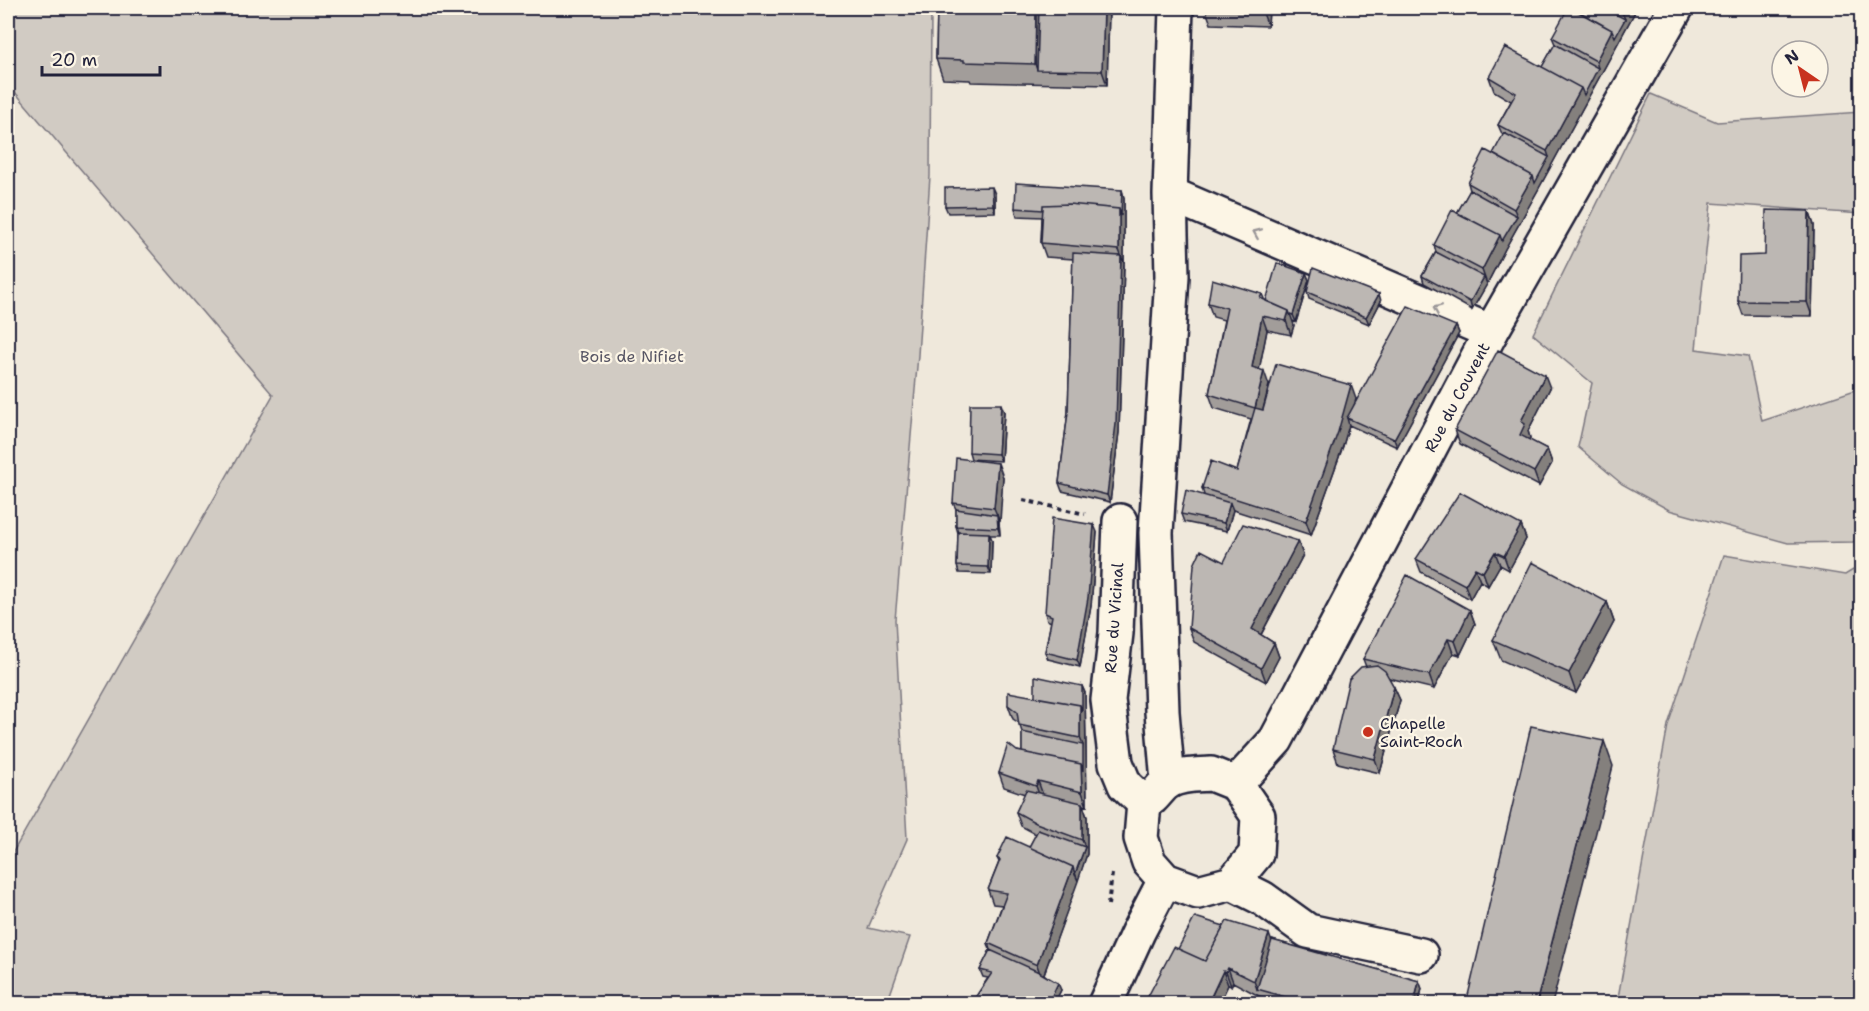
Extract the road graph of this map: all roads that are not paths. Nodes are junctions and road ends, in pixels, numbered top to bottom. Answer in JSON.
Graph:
{"nodes":[{"id":1,"x":1176,"y":8,"type":"edge"},
{"id":2,"x":1676,"y":8,"type":"edge"},
{"id":3,"x":1170,"y":194,"type":"junction"},
{"id":4,"x":1491,"y":332,"type":"junction"},
{"id":5,"x":1120,"y":521,"type":"road end"},
{"id":6,"x":1236,"y":784,"type":"junction"},
{"id":7,"x":1156,"y":792,"type":"junction"},
{"id":8,"x":1165,"y":880,"type":"junction"},
{"id":9,"x":1232,"y":883,"type":"junction"},
{"id":10,"x":1421,"y":955,"type":"dead end"},
{"id":11,"x":1105,"y":1004,"type":"edge"}],
"edges":[{"from":1,"to":3,"type":"street"},
{"from":2,"to":4,"type":"street","name":"Rue du Couvent"},
{"from":4,"to":3,"type":"street","one_way":true},
{"from":3,"to":7,"type":"street"},
{"from":4,"to":6,"type":"street","name":"Rue du Couvent"},
{"from":5,"to":7,"type":"street","name":"Rue du Vicinal"},
{"from":6,"to":7,"type":"street"},
{"from":6,"to":9,"type":"street"},
{"from":7,"to":8,"type":"street"},
{"from":8,"to":9,"type":"street"},
{"from":8,"to":11,"type":"street"},
{"from":9,"to":10,"type":"street"}]}
